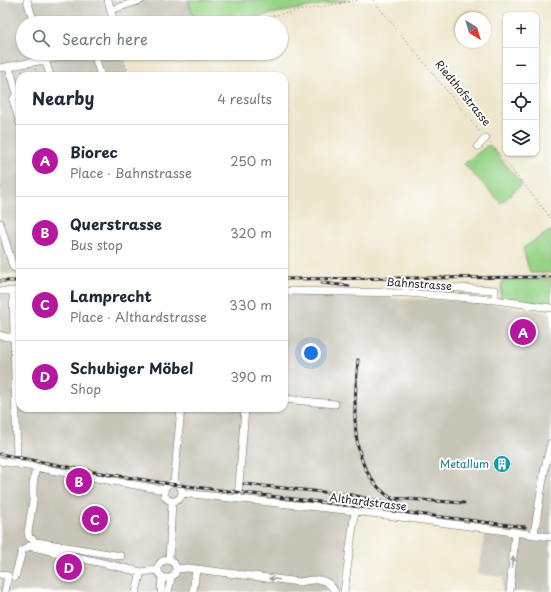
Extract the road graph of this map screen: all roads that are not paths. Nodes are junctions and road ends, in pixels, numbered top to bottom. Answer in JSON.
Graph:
{"nodes":[{"id":1,"x":27,"y":0,"type":"edge"},
{"id":2,"x":108,"y":0,"type":"edge"},
{"id":3,"x":141,"y":0,"type":"edge"},
{"id":4,"x":124,"y":3,"type":"edge"},
{"id":5,"x":110,"y":10,"type":"junction"},
{"id":6,"x":32,"y":16,"type":"edge"},
{"id":7,"x":112,"y":16,"type":"edge"},
{"id":8,"x":37,"y":60,"type":"edge"},
{"id":9,"x":45,"y":60,"type":"edge"},
{"id":10,"x":96,"y":60,"type":"edge"},
{"id":11,"x":9,"y":67,"type":"junction"},
{"id":12,"x":0,"y":68,"type":"edge"},
{"id":13,"x":49,"y":72,"type":"edge"},
{"id":14,"x":100,"y":72,"type":"edge"},
{"id":15,"x":16,"y":90,"type":"edge"},
{"id":16,"x":16,"y":95,"type":"edge"},
{"id":17,"x":16,"y":110,"type":"edge"},
{"id":18,"x":486,"y":138,"type":"road end"},
{"id":19,"x":478,"y":146,"type":"dead end"},
{"id":20,"x":0,"y":222,"type":"edge"},
{"id":21,"x":16,"y":268,"type":"edge"},
{"id":22,"x":0,"y":291,"type":"edge"},
{"id":23,"x":16,"y":291,"type":"edge"},
{"id":24,"x":288,"y":291,"type":"edge"},
{"id":25,"x":407,"y":293,"type":"junction"},
{"id":26,"x":495,"y":300,"type":"junction"},
{"id":27,"x":16,"y":306,"type":"edge"},
{"id":28,"x":551,"y":308,"type":"edge"},
{"id":29,"x":0,"y":335,"type":"edge"},
{"id":30,"x":14,"y":337,"type":"junction"},
{"id":31,"x":288,"y":399,"type":"edge"},
{"id":32,"x":335,"y":404,"type":"dead end"},
{"id":33,"x":181,"y":412,"type":"edge"},
{"id":34,"x":245,"y":412,"type":"edge"},
{"id":35,"x":551,"y":443,"type":"edge"},
{"id":36,"x":0,"y":461,"type":"edge"},
{"id":37,"x":17,"y":464,"type":"junction"},
{"id":38,"x":36,"y":467,"type":"junction"},
{"id":39,"x":174,"y":483,"type":"junction"},
{"id":40,"x":164,"y":490,"type":"junction"},
{"id":41,"x":182,"y":493,"type":"junction"},
{"id":42,"x":238,"y":498,"type":"junction"},
{"id":43,"x":172,"y":502,"type":"junction"},
{"id":44,"x":355,"y":511,"type":"junction"},
{"id":45,"x":516,"y":532,"type":"junction"},
{"id":46,"x":534,"y":534,"type":"junction"},
{"id":47,"x":551,"y":537,"type":"edge"},
{"id":48,"x":121,"y":556,"type":"dead end"},
{"id":49,"x":169,"y":560,"type":"junction"},
{"id":50,"x":177,"y":569,"type":"junction"},
{"id":51,"x":196,"y":569,"type":"junction"},
{"id":52,"x":158,"y":570,"type":"junction"},
{"id":53,"x":141,"y":572,"type":"junction"},
{"id":54,"x":0,"y":574,"type":"edge"},
{"id":55,"x":16,"y":577,"type":"dead end"},
{"id":56,"x":162,"y":577,"type":"junction"},
{"id":57,"x":171,"y":578,"type":"junction"},
{"id":58,"x":5,"y":592,"type":"edge"},
{"id":59,"x":136,"y":592,"type":"edge"},
{"id":60,"x":161,"y":592,"type":"edge"},
{"id":61,"x":168,"y":592,"type":"edge"},
{"id":62,"x":193,"y":592,"type":"edge"},
{"id":63,"x":335,"y":592,"type":"edge"},
{"id":64,"x":344,"y":592,"type":"edge"},
{"id":65,"x":510,"y":592,"type":"edge"}],
"edges":[{"from":1,"to":6,"type":"street"},
{"from":2,"to":5,"type":"street"},
{"from":3,"to":4,"type":"street"},
{"from":4,"to":5,"type":"street"},
{"from":5,"to":7,"type":"street"},
{"from":8,"to":11,"type":"street"},
{"from":9,"to":13,"type":"street"},
{"from":10,"to":14,"type":"street"},
{"from":11,"to":12,"type":"street"},
{"from":11,"to":15,"type":"street"},
{"from":16,"to":17,"type":"street"},
{"from":18,"to":19,"type":"street"},
{"from":20,"to":21,"type":"street"},
{"from":22,"to":23,"type":"street"},
{"from":24,"to":25,"type":"street","name":"Bahnstrasse"},
{"from":25,"to":26,"type":"street","name":"Bahnstrasse"},
{"from":25,"to":26,"type":"street"},
{"from":26,"to":28,"type":"street","name":"Bahnstrasse"},
{"from":27,"to":30,"type":"street"},
{"from":29,"to":30,"type":"street"},
{"from":30,"to":37,"type":"street"},
{"from":31,"to":32,"type":"street"},
{"from":33,"to":39,"type":"street"},
{"from":34,"to":42,"type":"street"},
{"from":35,"to":46,"type":"street"},
{"from":36,"to":37,"type":"street"},
{"from":37,"to":38,"type":"street"},
{"from":38,"to":40,"type":"street"},
{"from":38,"to":48,"type":"street"},
{"from":39,"to":40,"type":"street"},
{"from":39,"to":41,"type":"street"},
{"from":40,"to":43,"type":"street"},
{"from":41,"to":42,"type":"street","name":"Althardstrasse"},
{"from":41,"to":43,"type":"street"},
{"from":42,"to":44,"type":"street","name":"Althardstrasse"},
{"from":43,"to":49,"type":"street"},
{"from":44,"to":45,"type":"street","name":"Althardstrasse"},
{"from":44,"to":64,"type":"street"},
{"from":45,"to":46,"type":"street","name":"Althardstrasse"},
{"from":65,"to":45,"type":"street","one_way":true},
{"from":46,"to":47,"type":"street","name":"Althardstrasse"},
{"from":49,"to":50,"type":"street"},
{"from":49,"to":52,"type":"street"},
{"from":50,"to":51,"type":"street"},
{"from":50,"to":57,"type":"street"},
{"from":51,"to":62,"type":"street"},
{"from":63,"to":51,"type":"street","one_way":true},
{"from":52,"to":53,"type":"street"},
{"from":52,"to":56,"type":"street"},
{"from":53,"to":55,"type":"street"},
{"from":53,"to":59,"type":"street"},
{"from":54,"to":58,"type":"street"},
{"from":56,"to":57,"type":"street"},
{"from":56,"to":60,"type":"street"},
{"from":57,"to":61,"type":"street"}]}
